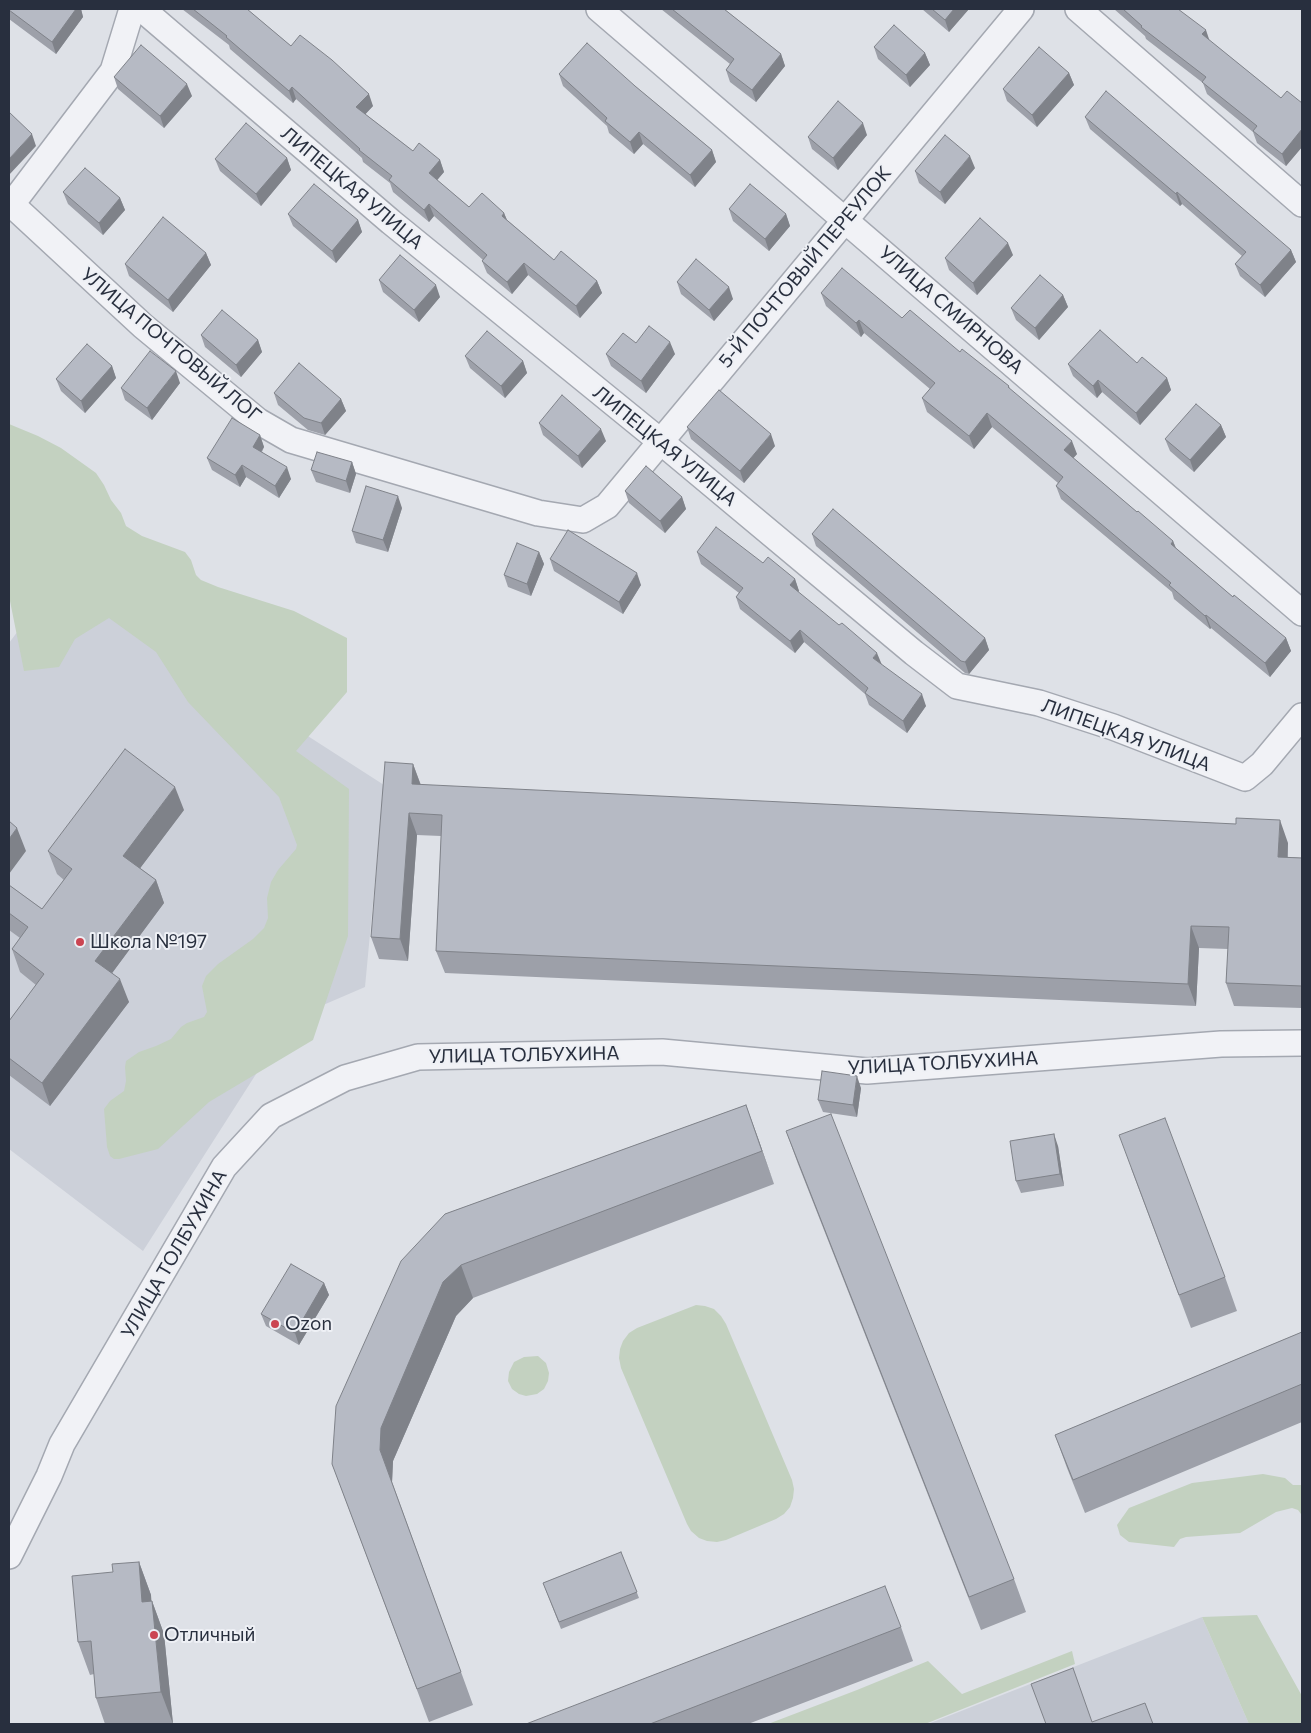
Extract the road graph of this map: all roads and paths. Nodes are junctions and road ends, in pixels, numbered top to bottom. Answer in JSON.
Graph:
{"nodes":[{"id":1,"x":132,"y":9,"type":"edge"},
{"id":2,"x":142,"y":9,"type":"edge"},
{"id":3,"x":599,"y":9,"type":"edge"},
{"id":4,"x":1021,"y":9,"type":"edge"},
{"id":5,"x":1078,"y":9,"type":"edge"},
{"id":6,"x":10,"y":203,"type":"edge"},
{"id":7,"x":1302,"y":204,"type":"edge"},
{"id":8,"x":845,"y":219,"type":"junction"},
{"id":9,"x":660,"y":441,"type":"junction"},
{"id":10,"x":583,"y":520,"type":"joint"},
{"id":11,"x":1302,"y":613,"type":"edge"},
{"id":12,"x":1302,"y":716,"type":"edge"},
{"id":13,"x":1302,"y":1043,"type":"edge"},
{"id":14,"x":9,"y":1556,"type":"edge"}],
"edges":[{"from":1,"to":6,"type":"street"},
{"from":2,"to":9,"type":"street","name":"ЛИПЕЦКАЯ УЛИЦА"},
{"from":3,"to":8,"type":"street","name":"УЛИЦА СМИРНОВА"},
{"from":4,"to":8,"type":"street","name":"5-Й ПОЧТОВЫЙ ПЕРЕУЛОК"},
{"from":5,"to":7,"type":"street"},
{"from":6,"to":10,"type":"street","name":"УЛИЦА ПОЧТОВЫЙ ЛОГ"},
{"from":8,"to":9,"type":"street","name":"5-Й ПОЧТОВЫЙ ПЕРЕУЛОК"},
{"from":8,"to":11,"type":"street","name":"УЛИЦА СМИРНОВА"},
{"from":9,"to":10,"type":"street","name":"5-Й ПОЧТОВЫЙ ПЕРЕУЛОК"},
{"from":9,"to":12,"type":"street","name":"ЛИПЕЦКАЯ УЛИЦА"},
{"from":13,"to":14,"type":"street","name":"УЛИЦА ТОЛБУХИНА"}]}
